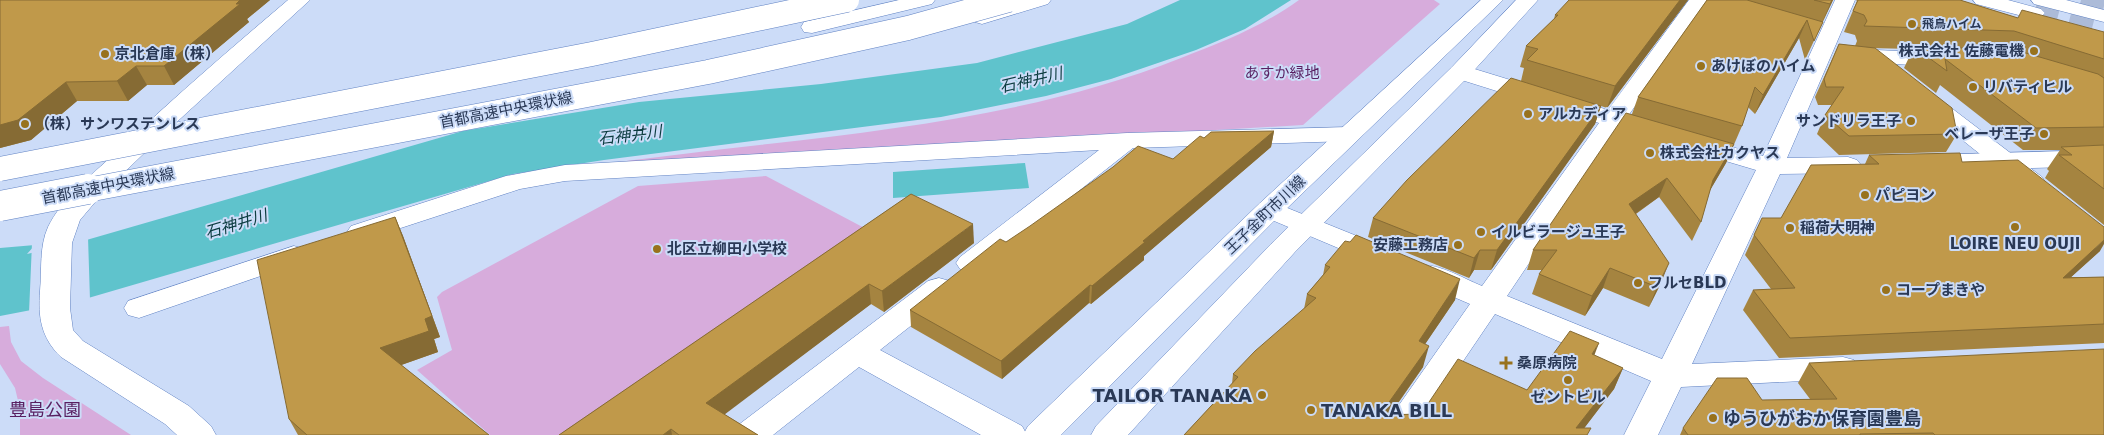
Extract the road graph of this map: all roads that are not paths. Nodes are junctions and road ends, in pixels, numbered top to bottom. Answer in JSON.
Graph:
{"nodes":[{"id":1,"x":300,"y":0,"type":"edge"},
{"id":2,"x":847,"y":0,"type":"edge"},
{"id":3,"x":925,"y":0,"type":"edge"},
{"id":4,"x":1009,"y":0,"type":"edge"},
{"id":5,"x":1041,"y":0,"type":"edge"},
{"id":6,"x":1493,"y":0,"type":"edge"},
{"id":7,"x":1528,"y":0,"type":"edge"},
{"id":8,"x":1845,"y":0,"type":"edge"},
{"id":9,"x":1960,"y":0,"type":"edge"},
{"id":10,"x":1983,"y":0,"type":"edge"},
{"id":11,"x":2058,"y":0,"type":"edge"},
{"id":12,"x":1708,"y":1,"type":"edge"},
{"id":13,"x":2037,"y":7,"type":"edge"},
{"id":14,"x":2104,"y":12,"type":"edge"},
{"id":15,"x":2104,"y":16,"type":"edge"},
{"id":16,"x":2051,"y":27,"type":"tunnel mouth"},
{"id":17,"x":1820,"y":40,"type":"junction"},
{"id":18,"x":1874,"y":58,"type":"junction"},
{"id":19,"x":1963,"y":60,"type":"edge"},
{"id":20,"x":708,"y":72,"type":"junction"},
{"id":21,"x":1460,"y":72,"type":"junction"},
{"id":22,"x":1613,"y":120,"type":"junction"},
{"id":23,"x":1349,"y":134,"type":"junction"},
{"id":24,"x":1127,"y":141,"type":"junction"},
{"id":25,"x":2104,"y":158,"type":"edge"},
{"id":26,"x":2005,"y":161,"type":"junction"},
{"id":27,"x":1908,"y":163,"type":"edge"},
{"id":28,"x":1869,"y":164,"type":"edge"},
{"id":29,"x":1771,"y":166,"type":"junction"},
{"id":30,"x":0,"y":169,"type":"edge"},
{"id":31,"x":0,"y":182,"type":"edge"},
{"id":32,"x":2051,"y":198,"type":"edge"},
{"id":33,"x":0,"y":206,"type":"edge"},
{"id":34,"x":1270,"y":209,"type":"junction"},
{"id":35,"x":1306,"y":225,"type":"junction"},
{"id":36,"x":1489,"y":300,"type":"junction"},
{"id":37,"x":139,"y":308,"type":"dead end"},
{"id":38,"x":857,"y":352,"type":"junction"},
{"id":39,"x":1866,"y":367,"type":"edge"},
{"id":40,"x":1671,"y":376,"type":"junction"},
{"id":41,"x":199,"y":435,"type":"edge"},
{"id":42,"x":748,"y":435,"type":"edge"},
{"id":43,"x":1010,"y":435,"type":"edge"},
{"id":44,"x":1040,"y":435,"type":"edge"},
{"id":45,"x":1108,"y":435,"type":"edge"},
{"id":46,"x":1395,"y":435,"type":"edge"},
{"id":47,"x":1641,"y":435,"type":"edge"}],
"edges":[{"from":1,"to":41,"type":"main road"},
{"from":2,"to":30,"type":"main road","bridge":true},
{"from":3,"to":31,"type":"main road","name":"首都高速中央環状線"},
{"from":4,"to":20,"type":"main road","name":"首都高速中央環状線","bridge":true},
{"from":5,"to":20,"type":"main road","bridge":true},
{"from":6,"to":23,"type":"main road","name":"王子金町市川線"},
{"from":7,"to":21,"type":"main road"},
{"from":8,"to":17,"type":"main road"},
{"from":9,"to":16,"type":"main road"},
{"from":10,"to":13,"type":"main road"},
{"from":11,"to":14,"type":"main road"},
{"from":12,"to":22,"type":"main road"},
{"from":13,"to":15,"type":"main road"},
{"from":17,"to":18,"type":"main road"},
{"from":17,"to":29,"type":"main road"},
{"from":18,"to":19,"type":"main road"},
{"from":18,"to":26,"type":"main road"},
{"from":20,"to":33,"type":"main road","name":"首都高速中央環状線","bridge":true},
{"from":21,"to":22,"type":"main road"},
{"from":21,"to":35,"type":"main road"},
{"from":22,"to":29,"type":"main road"},
{"from":22,"to":36,"type":"main road"},
{"from":23,"to":24,"type":"main road"},
{"from":23,"to":34,"type":"main road","name":"王子金町市川線"},
{"from":24,"to":37,"type":"main road"},
{"from":24,"to":38,"type":"main road"},
{"from":25,"to":26,"type":"main road"},
{"from":26,"to":27,"type":"main road"},
{"from":26,"to":32,"type":"main road"},
{"from":28,"to":29,"type":"main road"},
{"from":29,"to":40,"type":"main road"},
{"from":34,"to":35,"type":"main road"},
{"from":34,"to":44,"type":"main road","name":"王子金町市川線"},
{"from":35,"to":36,"type":"main road"},
{"from":35,"to":45,"type":"main road"},
{"from":36,"to":40,"type":"main road"},
{"from":36,"to":46,"type":"main road"},
{"from":38,"to":42,"type":"main road"},
{"from":38,"to":43,"type":"main road"},
{"from":39,"to":40,"type":"main road"},
{"from":40,"to":47,"type":"main road"}]}
